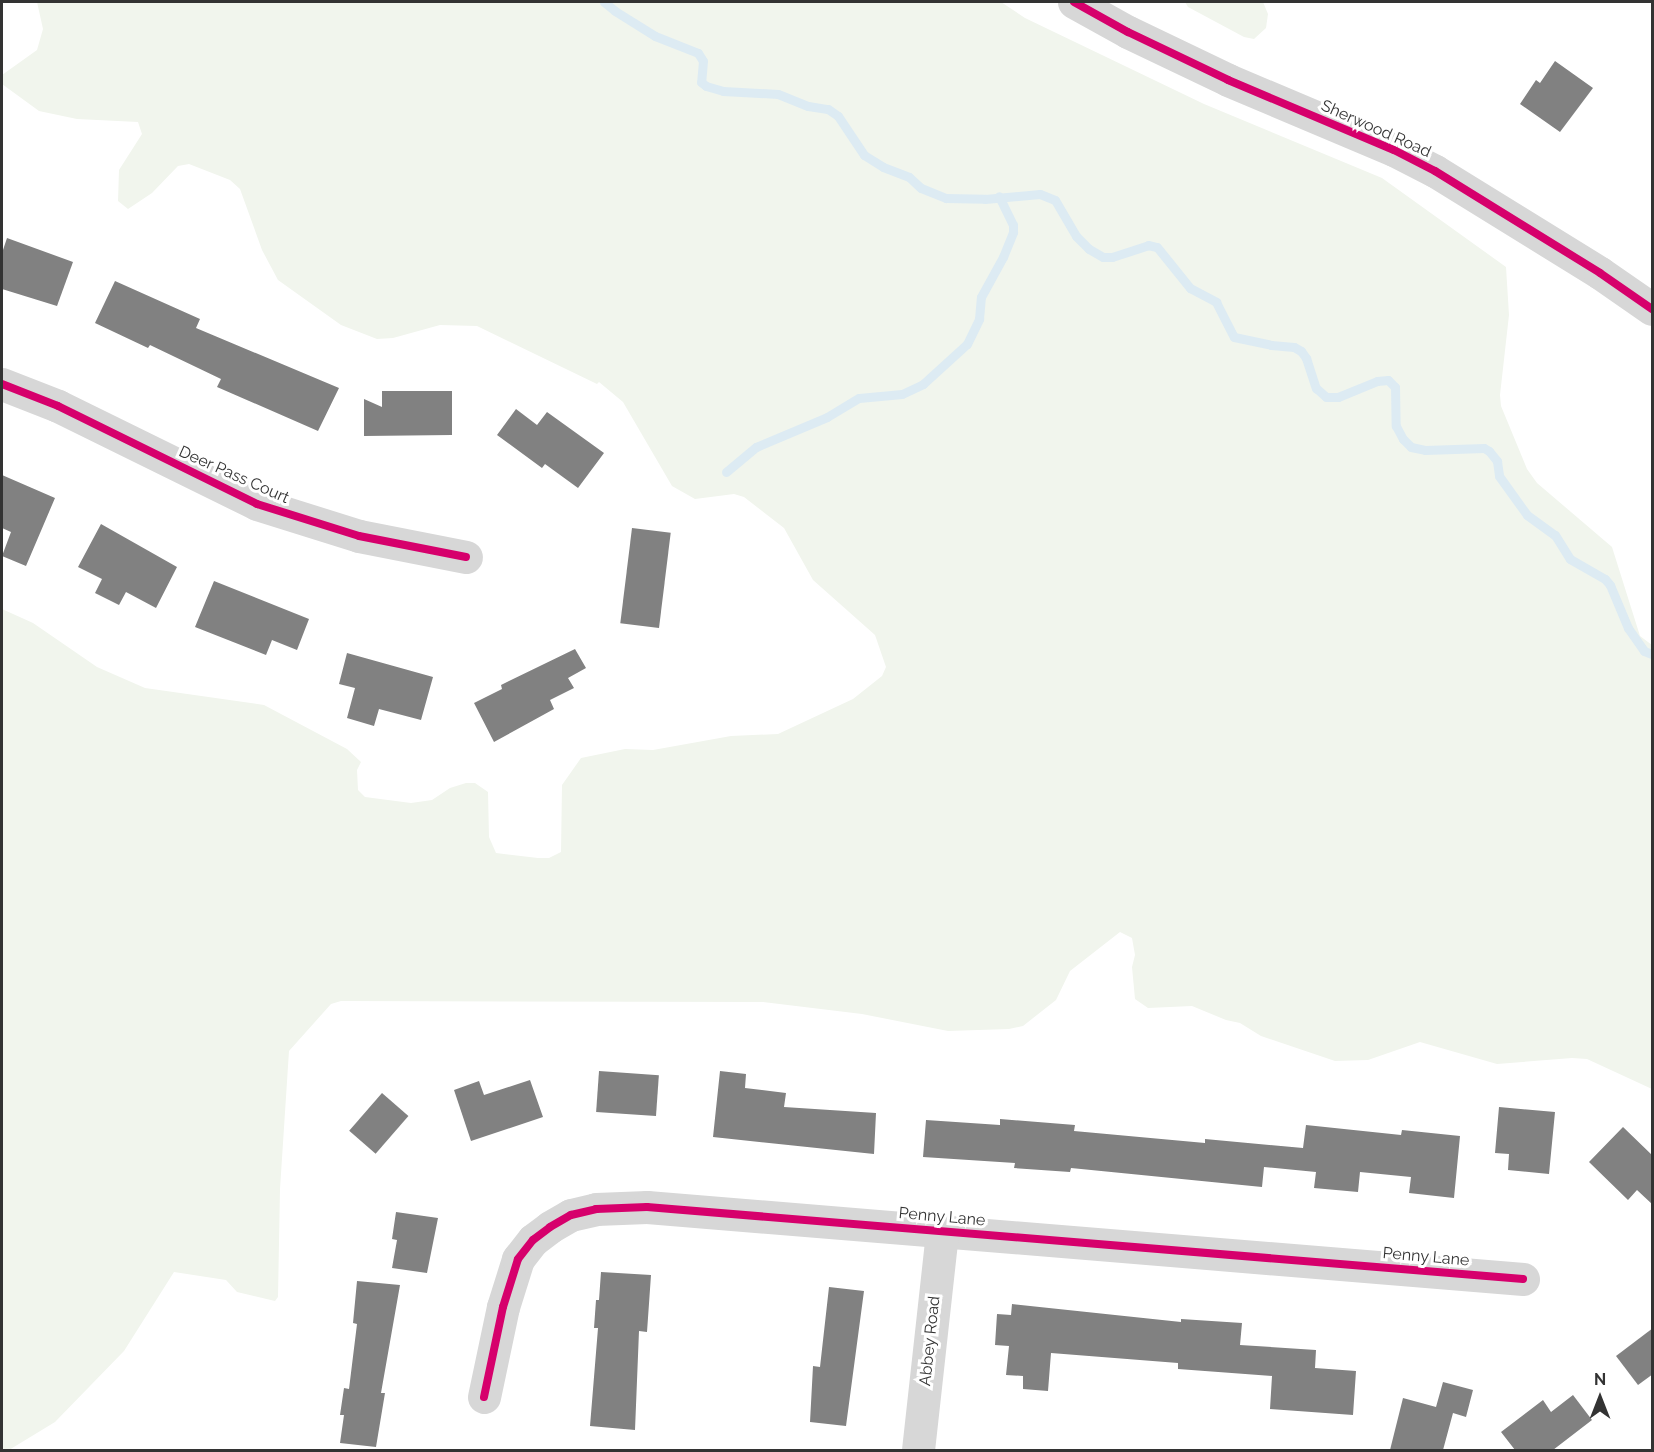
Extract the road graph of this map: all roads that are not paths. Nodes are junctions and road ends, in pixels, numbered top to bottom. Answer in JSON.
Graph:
{"nodes":[{"id":1,"x":1074,"y":2,"type":"edge"},
{"id":2,"x":1653,"y":309,"type":"edge"},
{"id":3,"x":2,"y":384,"type":"edge"},
{"id":4,"x":466,"y":557,"type":"dead end"},
{"id":5,"x":942,"y":1231,"type":"junction"},
{"id":6,"x":1523,"y":1279,"type":"dead end"},
{"id":7,"x":484,"y":1397,"type":"dead end"},
{"id":8,"x":918,"y":1450,"type":"edge"}],
"edges":[{"from":1,"to":2,"type":"street","name":"Sherwood Road"},
{"from":3,"to":4,"type":"street","name":"Deer Pass Court"},
{"from":5,"to":6,"type":"street","name":"Penny Lane"},
{"from":5,"to":7,"type":"street","name":"Penny Lane"},
{"from":5,"to":8,"type":"street","name":"Abbey Road"}]}
